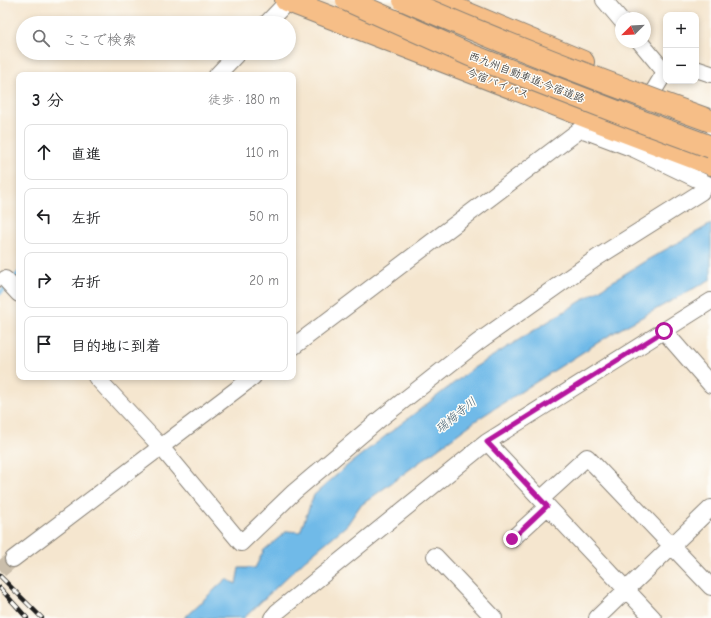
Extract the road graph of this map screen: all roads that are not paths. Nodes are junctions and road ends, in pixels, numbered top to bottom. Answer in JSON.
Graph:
{"nodes":[{"id":1,"x":288,"y":0,"type":"edge"},
{"id":2,"x":347,"y":0,"type":"edge"},
{"id":3,"x":404,"y":0,"type":"edge"},
{"id":4,"x":435,"y":0,"type":"edge"},
{"id":5,"x":604,"y":0,"type":"edge"},
{"id":6,"x":615,"y":13,"type":"edge"},
{"id":7,"x":273,"y":16,"type":"edge"},
{"id":8,"x":645,"y":48,"type":"edge"},
{"id":9,"x":231,"y":60,"type":"edge"},
{"id":10,"x":663,"y":69,"type":"edge"},
{"id":11,"x":699,"y":70,"type":"edge"},
{"id":12,"x":220,"y":72,"type":"edge"},
{"id":13,"x":663,"y":74,"type":"edge"},
{"id":14,"x":711,"y":74,"type":"edge"},
{"id":15,"x":653,"y":92,"type":"junction"},
{"id":16,"x":711,"y":111,"type":"edge"},
{"id":17,"x":711,"y":121,"type":"edge"},
{"id":18,"x":711,"y":147,"type":"edge"},
{"id":19,"x":711,"y":164,"type":"edge"},
{"id":20,"x":711,"y":301,"type":"edge"},
{"id":21,"x":664,"y":331,"type":"junction"},
{"id":22,"x":296,"y":345,"type":"edge"},
{"id":23,"x":99,"y":380,"type":"edge"},
{"id":24,"x":249,"y":380,"type":"edge"},
{"id":25,"x":711,"y":385,"type":"edge"},
{"id":26,"x":487,"y":442,"type":"junction"},
{"id":27,"x":161,"y":447,"type":"junction"},
{"id":28,"x":544,"y":503,"type":"junction"},
{"id":29,"x":711,"y":508,"type":"edge"},
{"id":30,"x":512,"y":539,"type":"dead end"},
{"id":31,"x":672,"y":545,"type":"junction"},
{"id":32,"x":435,"y":556,"type":"dead end"},
{"id":33,"x":13,"y":559,"type":"tunnel mouth"},
{"id":34,"x":711,"y":587,"type":"edge"},
{"id":35,"x":626,"y":590,"type":"junction"},
{"id":36,"x":277,"y":616,"type":"edge"},
{"id":37,"x":494,"y":618,"type":"edge"},
{"id":38,"x":597,"y":618,"type":"edge"},
{"id":39,"x":653,"y":618,"type":"edge"}],
"edges":[{"from":1,"to":7,"type":"street"},
{"from":1,"to":19,"type":"highway","name":"今宿バイパス"},
{"from":2,"to":18,"type":"highway","name":"西九州自動車道;今宿道路","bridge":true},
{"from":3,"to":17,"type":"highway","bridge":true},
{"from":4,"to":15,"type":"highway"},
{"from":5,"to":6,"type":"street"},
{"from":8,"to":10,"type":"street"},
{"from":9,"to":12,"type":"street"},
{"from":11,"to":14,"type":"street"},
{"from":13,"to":15,"type":"street"},
{"from":15,"to":16,"type":"highway"},
{"from":20,"to":21,"type":"street"},
{"from":21,"to":25,"type":"street"},
{"from":21,"to":26,"type":"street"},
{"from":22,"to":27,"type":"street"},
{"from":23,"to":27,"type":"street"},
{"from":24,"to":27,"type":"street"},
{"from":26,"to":28,"type":"street"},
{"from":26,"to":36,"type":"street"},
{"from":27,"to":33,"type":"street"},
{"from":28,"to":30,"type":"street"},
{"from":28,"to":31,"type":"street"},
{"from":28,"to":35,"type":"street"},
{"from":29,"to":31,"type":"street"},
{"from":31,"to":34,"type":"street"},
{"from":31,"to":35,"type":"street"},
{"from":32,"to":37,"type":"street"},
{"from":35,"to":38,"type":"street"},
{"from":35,"to":39,"type":"street"}]}
